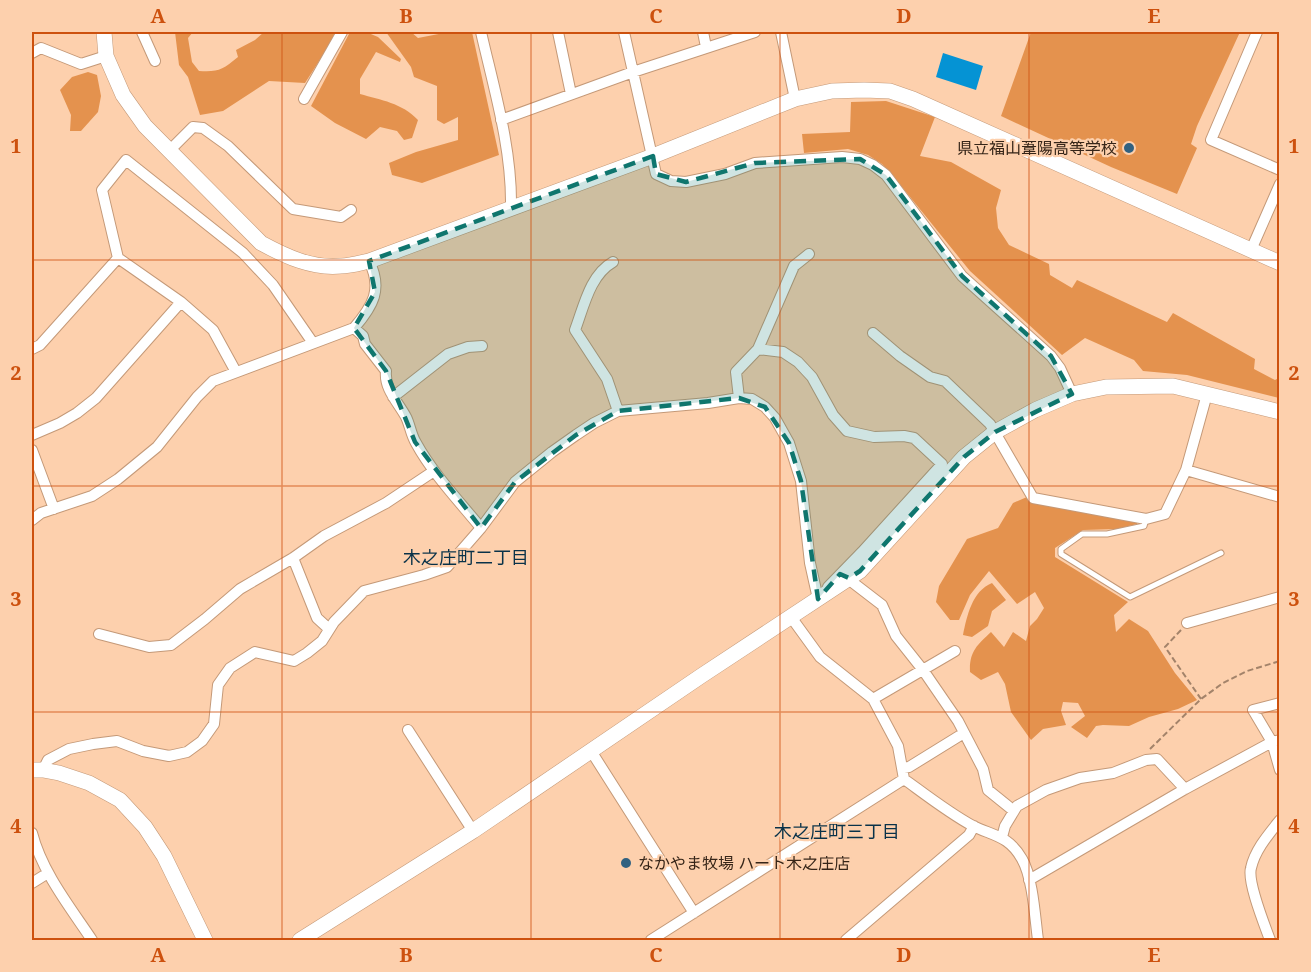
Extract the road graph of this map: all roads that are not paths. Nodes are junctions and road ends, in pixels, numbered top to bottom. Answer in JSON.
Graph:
{"nodes":[{"id":1,"x":104,"y":32,"type":"edge"},
{"id":2,"x":142,"y":32,"type":"edge"},
{"id":3,"x":342,"y":32,"type":"edge"},
{"id":4,"x":481,"y":32,"type":"edge"},
{"id":5,"x":558,"y":32,"type":"edge"},
{"id":6,"x":624,"y":32,"type":"edge"},
{"id":7,"x":703,"y":32,"type":"edge"},
{"id":8,"x":755,"y":32,"type":"edge"},
{"id":9,"x":781,"y":32,"type":"edge"},
{"id":10,"x":1257,"y":32,"type":"edge"},
{"id":11,"x":706,"y":47,"type":"junction"},
{"id":12,"x":32,"y":53,"type":"edge"},
{"id":13,"x":106,"y":56,"type":"junction"},
{"id":14,"x":155,"y":61,"type":"dead end"},
{"id":15,"x":633,"y":72,"type":"junction"},
{"id":16,"x":571,"y":94,"type":"junction"},
{"id":17,"x":304,"y":99,"type":"dead end"},
{"id":18,"x":795,"y":99,"type":"junction"},
{"id":19,"x":501,"y":120,"type":"junction"},
{"id":20,"x":169,"y":151,"type":"junction"},
{"id":21,"x":653,"y":156,"type":"junction"},
{"id":22,"x":1280,"y":170,"type":"edge"},
{"id":23,"x":1280,"y":184,"type":"edge"},
{"id":24,"x":511,"y":207,"type":"junction"},
{"id":25,"x":351,"y":210,"type":"dead end"},
{"id":26,"x":1251,"y":250,"type":"junction"},
{"id":27,"x":809,"y":254,"type":"dead end"},
{"id":28,"x":118,"y":258,"type":"junction"},
{"id":29,"x":369,"y":261,"type":"junction"},
{"id":30,"x":614,"y":262,"type":"dead end"},
{"id":31,"x":1280,"y":262,"type":"edge"},
{"id":32,"x":181,"y":302,"type":"junction"},
{"id":33,"x":354,"y":328,"type":"junction"},
{"id":34,"x":873,"y":333,"type":"dead end"},
{"id":35,"x":313,"y":343,"type":"junction"},
{"id":36,"x":482,"y":346,"type":"dead end"},
{"id":37,"x":32,"y":349,"type":"edge"},
{"id":38,"x":758,"y":349,"type":"junction"},
{"id":39,"x":236,"y":372,"type":"junction"},
{"id":40,"x":1072,"y":394,"type":"junction"},
{"id":41,"x":1207,"y":394,"type":"junction"},
{"id":42,"x":393,"y":397,"type":"junction"},
{"id":43,"x":739,"y":398,"type":"junction"},
{"id":44,"x":618,"y":411,"type":"junction"},
{"id":45,"x":1280,"y":412,"type":"edge"},
{"id":46,"x":995,"y":432,"type":"junction"},
{"id":47,"x":32,"y":435,"type":"edge"},
{"id":48,"x":32,"y":454,"type":"edge"},
{"id":49,"x":1186,"y":470,"type":"junction"},
{"id":50,"x":434,"y":471,"type":"junction"},
{"id":51,"x":1280,"y":497,"type":"edge"},
{"id":52,"x":54,"y":509,"type":"junction"},
{"id":53,"x":1146,"y":519,"type":"junction"},
{"id":54,"x":32,"y":520,"type":"edge"},
{"id":55,"x":482,"y":528,"type":"junction"},
{"id":56,"x":1221,"y":553,"type":"dead end"},
{"id":57,"x":293,"y":558,"type":"junction"},
{"id":58,"x":845,"y":576,"type":"junction"},
{"id":59,"x":1280,"y":597,"type":"edge"},
{"id":60,"x":818,"y":599,"type":"junction"},
{"id":61,"x":791,"y":617,"type":"junction"},
{"id":62,"x":1187,"y":623,"type":"road end"},
{"id":63,"x":329,"y":629,"type":"junction"},
{"id":64,"x":99,"y":634,"type":"dead end"},
{"id":65,"x":955,"y":651,"type":"dead end"},
{"id":66,"x":923,"y":670,"type":"junction"},
{"id":67,"x":873,"y":699,"type":"junction"},
{"id":68,"x":1280,"y":703,"type":"edge"},
{"id":69,"x":408,"y":730,"type":"dead end"},
{"id":70,"x":964,"y":733,"type":"junction"},
{"id":71,"x":1276,"y":741,"type":"edge"},
{"id":72,"x":591,"y":751,"type":"junction"},
{"id":73,"x":37,"y":770,"type":"edge"},
{"id":74,"x":1280,"y":770,"type":"edge"},
{"id":75,"x":903,"y":773,"type":"junction"},
{"id":76,"x":1185,"y":789,"type":"junction"},
{"id":77,"x":1014,"y":811,"type":"junction"},
{"id":78,"x":1280,"y":820,"type":"edge"},
{"id":79,"x":974,"y":826,"type":"junction"},
{"id":80,"x":474,"y":831,"type":"junction"},
{"id":81,"x":32,"y":833,"type":"edge"},
{"id":82,"x":1002,"y":837,"type":"junction"},
{"id":83,"x":48,"y":873,"type":"junction"},
{"id":84,"x":1029,"y":880,"type":"junction"},
{"id":85,"x":32,"y":883,"type":"edge"},
{"id":86,"x":694,"y":913,"type":"junction"},
{"id":87,"x":92,"y":940,"type":"edge"},
{"id":88,"x":205,"y":940,"type":"edge"},
{"id":89,"x":300,"y":940,"type":"edge"},
{"id":90,"x":654,"y":940,"type":"edge"},
{"id":91,"x":846,"y":940,"type":"edge"},
{"id":92,"x":1038,"y":940,"type":"edge"},
{"id":93,"x":1270,"y":940,"type":"edge"}],
"edges":[{"from":1,"to":13,"type":"street"},
{"from":2,"to":14,"type":"street"},
{"from":3,"to":17,"type":"street"},
{"from":4,"to":19,"type":"street"},
{"from":5,"to":16,"type":"street"},
{"from":6,"to":15,"type":"street"},
{"from":7,"to":11,"type":"street"},
{"from":8,"to":11,"type":"street"},
{"from":9,"to":18,"type":"street"},
{"from":10,"to":22,"type":"street"},
{"from":11,"to":15,"type":"street"},
{"from":12,"to":13,"type":"street"},
{"from":13,"to":20,"type":"street"},
{"from":15,"to":16,"type":"street"},
{"from":15,"to":21,"type":"street"},
{"from":16,"to":19,"type":"street"},
{"from":18,"to":21,"type":"street"},
{"from":18,"to":26,"type":"street"},
{"from":19,"to":24,"type":"street"},
{"from":20,"to":25,"type":"street"},
{"from":20,"to":29,"type":"street"},
{"from":21,"to":24,"type":"street"},
{"from":21,"to":40,"type":"street"},
{"from":23,"to":26,"type":"street"},
{"from":24,"to":29,"type":"street"},
{"from":26,"to":31,"type":"street"},
{"from":27,"to":38,"type":"street"},
{"from":28,"to":32,"type":"street"},
{"from":28,"to":35,"type":"street"},
{"from":28,"to":37,"type":"street"},
{"from":29,"to":33,"type":"street"},
{"from":30,"to":44,"type":"street"},
{"from":32,"to":39,"type":"street"},
{"from":32,"to":47,"type":"street"},
{"from":33,"to":35,"type":"street"},
{"from":33,"to":42,"type":"street"},
{"from":34,"to":46,"type":"street"},
{"from":35,"to":39,"type":"street"},
{"from":36,"to":42,"type":"street"},
{"from":38,"to":43,"type":"street"},
{"from":38,"to":58,"type":"street"},
{"from":39,"to":52,"type":"street"},
{"from":40,"to":41,"type":"street"},
{"from":40,"to":46,"type":"street"},
{"from":41,"to":45,"type":"street"},
{"from":41,"to":49,"type":"street"},
{"from":42,"to":50,"type":"street"},
{"from":43,"to":44,"type":"street"},
{"from":43,"to":60,"type":"street"},
{"from":44,"to":55,"type":"street"},
{"from":46,"to":53,"type":"street"},
{"from":46,"to":58,"type":"street"},
{"from":48,"to":52,"type":"street"},
{"from":49,"to":51,"type":"street"},
{"from":49,"to":53,"type":"street"},
{"from":50,"to":55,"type":"street"},
{"from":50,"to":57,"type":"street"},
{"from":52,"to":54,"type":"street"},
{"from":53,"to":56,"type":"lane"},
{"from":55,"to":63,"type":"street"},
{"from":57,"to":63,"type":"street"},
{"from":57,"to":64,"type":"street"},
{"from":58,"to":60,"type":"street"},
{"from":58,"to":66,"type":"street"},
{"from":59,"to":62,"type":"street"},
{"from":60,"to":61,"type":"street"},
{"from":61,"to":67,"type":"street"},
{"from":61,"to":72,"type":"street"},
{"from":63,"to":73,"type":"street"},
{"from":65,"to":66,"type":"street"},
{"from":66,"to":67,"type":"street"},
{"from":66,"to":70,"type":"street"},
{"from":67,"to":75,"type":"street"},
{"from":68,"to":71,"type":"street"},
{"from":69,"to":80,"type":"street"},
{"from":70,"to":75,"type":"street"},
{"from":70,"to":77,"type":"street"},
{"from":71,"to":74,"type":"street"},
{"from":71,"to":76,"type":"street"},
{"from":72,"to":80,"type":"street"},
{"from":72,"to":86,"type":"street"},
{"from":73,"to":88,"type":"street"},
{"from":75,"to":79,"type":"street"},
{"from":75,"to":86,"type":"street"},
{"from":76,"to":77,"type":"street"},
{"from":76,"to":84,"type":"street"},
{"from":77,"to":82,"type":"street"},
{"from":78,"to":93,"type":"street"},
{"from":79,"to":82,"type":"street"},
{"from":79,"to":91,"type":"street"},
{"from":80,"to":89,"type":"street"},
{"from":81,"to":83,"type":"street"},
{"from":82,"to":84,"type":"street"},
{"from":83,"to":85,"type":"street"},
{"from":83,"to":87,"type":"street"},
{"from":84,"to":92,"type":"street"},
{"from":86,"to":90,"type":"street"}]}
